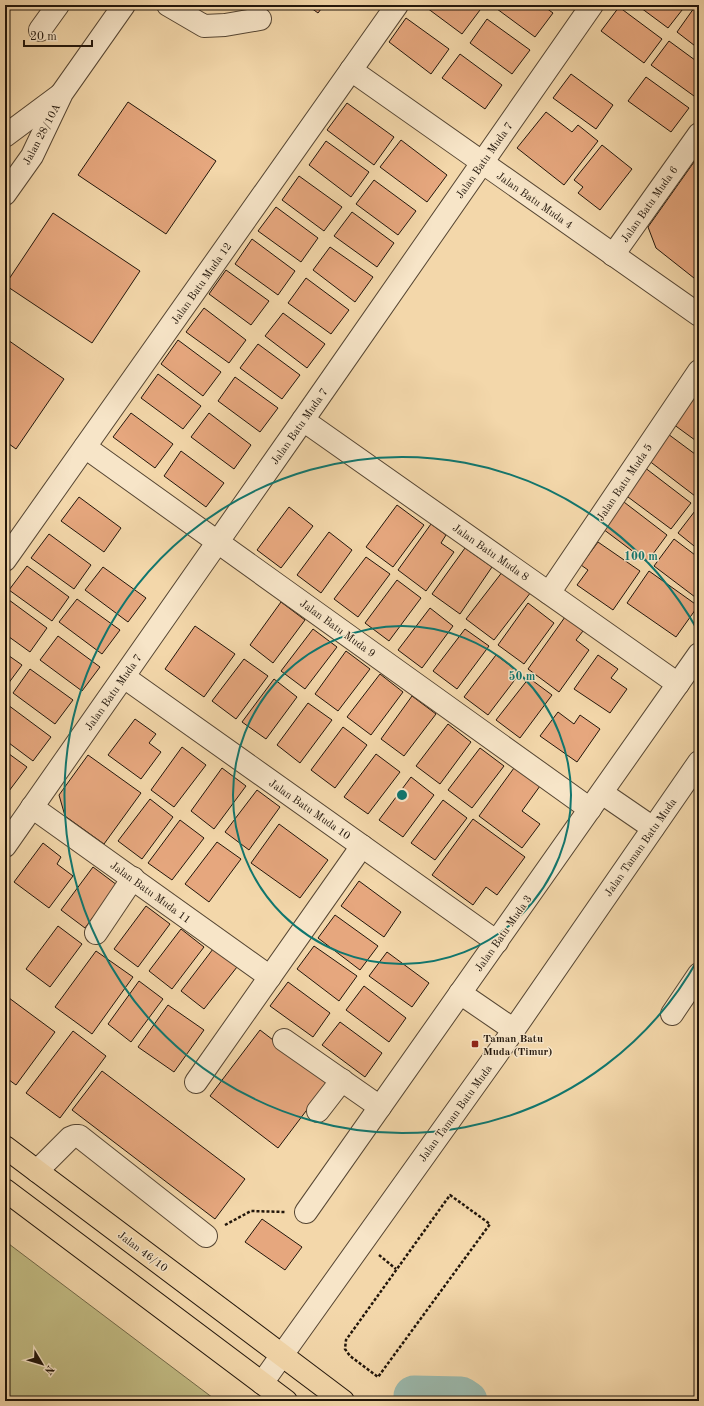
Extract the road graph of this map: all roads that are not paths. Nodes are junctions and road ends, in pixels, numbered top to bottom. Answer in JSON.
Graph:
{"nodes":[{"id":1,"x":58,"y":5,"type":"edge"},
{"id":2,"x":124,"y":5,"type":"edge"},
{"id":3,"x":168,"y":5,"type":"edge"},
{"id":4,"x":397,"y":5,"type":"edge"},
{"id":5,"x":592,"y":5,"type":"edge"},
{"id":6,"x":260,"y":19,"type":"dead end"},
{"id":7,"x":40,"y":30,"type":"dead end"},
{"id":8,"x":351,"y":70,"type":"junction"},
{"id":9,"x":62,"y":93,"type":"junction"},
{"id":10,"x":699,"y":134,"type":"edge"},
{"id":11,"x":5,"y":135,"type":"edge"},
{"id":12,"x":32,"y":156,"type":"junction"},
{"id":13,"x":482,"y":162,"type":"junction"},
{"id":14,"x":9,"y":180,"type":"edge"},
{"id":15,"x":613,"y":255,"type":"junction"},
{"id":16,"x":699,"y":315,"type":"edge"},
{"id":17,"x":699,"y":371,"type":"edge"},
{"id":18,"x":304,"y":420,"type":"junction"},
{"id":19,"x":85,"y":447,"type":"junction"},
{"id":20,"x":218,"y":542,"type":"junction"},
{"id":21,"x":5,"y":560,"type":"edge"},
{"id":22,"x":549,"y":593,"type":"junction"},
{"id":23,"x":699,"y":654,"type":"edge"},
{"id":24,"x":124,"y":677,"type":"junction"},
{"id":25,"x":678,"y":684,"type":"junction"},
{"id":26,"x":699,"y":762,"type":"edge"},
{"id":27,"x":596,"y":801,"type":"junction"},
{"id":28,"x":32,"y":807,"type":"junction"},
{"id":29,"x":653,"y":828,"type":"junction"},
{"id":30,"x":5,"y":846,"type":"edge"},
{"id":31,"x":362,"y":846,"type":"junction"},
{"id":32,"x":133,"y":878,"type":"junction"},
{"id":33,"x":96,"y":933,"type":"dead end"},
{"id":34,"x":497,"y":942,"type":"junction"},
{"id":35,"x":699,"y":974,"type":"edge"},
{"id":36,"x":270,"y":977,"type":"junction"},
{"id":37,"x":460,"y":993,"type":"junction"},
{"id":38,"x":672,"y":1014,"type":"dead end"},
{"id":39,"x":514,"y":1030,"type":"junction"},
{"id":40,"x":284,"y":1040,"type":"dead end"},
{"id":41,"x":342,"y":1080,"type":"junction"},
{"id":42,"x":196,"y":1082,"type":"dead end"},
{"id":43,"x":380,"y":1107,"type":"junction"},
{"id":44,"x":318,"y":1111,"type":"dead end"},
{"id":45,"x":5,"y":1147,"type":"edge"},
{"id":46,"x":37,"y":1171,"type":"junction"},
{"id":47,"x":5,"y":1190,"type":"edge"},
{"id":48,"x":306,"y":1212,"type":"road end"},
{"id":49,"x":206,"y":1236,"type":"road end"},
{"id":50,"x":281,"y":1356,"type":"junction"},
{"id":51,"x":262,"y":1383,"type":"junction"},
{"id":52,"x":286,"y":1401,"type":"edge"},
{"id":53,"x":343,"y":1401,"type":"edge"}],
"edges":[{"from":1,"to":7,"type":"street"},
{"from":2,"to":9,"type":"street","name":"Jalan 28/10A"},
{"from":3,"to":6,"type":"street"},
{"from":4,"to":8,"type":"street","name":"Jalan Batu Muda 12"},
{"from":5,"to":13,"type":"street","name":"Jalan Batu Muda 7"},
{"from":8,"to":13,"type":"street","name":"Jalan Batu Muda 4"},
{"from":8,"to":19,"type":"street","name":"Jalan Batu Muda 12"},
{"from":9,"to":11,"type":"street","name":"Jalan 28/10A"},
{"from":9,"to":12,"type":"street","name":"Jalan 28/10A"},
{"from":10,"to":15,"type":"street","name":"Jalan Batu Muda 6"},
{"from":11,"to":12,"type":"street"},
{"from":12,"to":14,"type":"street","name":"Jalan 28/10A"},
{"from":13,"to":15,"type":"street","name":"Jalan Batu Muda 4"},
{"from":13,"to":18,"type":"street","name":"Jalan Batu Muda 7"},
{"from":15,"to":16,"type":"street","name":"Jalan Batu Muda 4"},
{"from":17,"to":22,"type":"street","name":"Jalan Batu Muda 5"},
{"from":18,"to":20,"type":"street","name":"Jalan Batu Muda 7"},
{"from":18,"to":22,"type":"street","name":"Jalan Batu Muda 8"},
{"from":19,"to":20,"type":"street","name":"Jalan Batu Muda 9"},
{"from":19,"to":21,"type":"street","name":"Jalan Batu Muda 12"},
{"from":20,"to":24,"type":"street","name":"Jalan Batu Muda 7"},
{"from":20,"to":27,"type":"street","name":"Jalan Batu Muda 9"},
{"from":22,"to":25,"type":"street","name":"Jalan Batu Muda 8"},
{"from":23,"to":25,"type":"street","name":"Jalan Batu Muda 3"},
{"from":24,"to":28,"type":"street","name":"Jalan Batu Muda 7"},
{"from":24,"to":31,"type":"street","name":"Jalan Batu Muda 10"},
{"from":25,"to":27,"type":"street","name":"Jalan Batu Muda 3"},
{"from":26,"to":29,"type":"street","name":"Jalan Taman Batu Muda"},
{"from":27,"to":29,"type":"street","name":"Jalan Batu Muda 9"},
{"from":27,"to":34,"type":"street","name":"Jalan Batu Muda 3"},
{"from":28,"to":30,"type":"street","name":"Jalan Batu Muda 7"},
{"from":28,"to":32,"type":"street","name":"Jalan Batu Muda 11"},
{"from":29,"to":39,"type":"street","name":"Jalan Taman Batu Muda"},
{"from":31,"to":34,"type":"street","name":"Jalan Batu Muda 10"},
{"from":31,"to":36,"type":"street"},
{"from":32,"to":33,"type":"street"},
{"from":32,"to":36,"type":"street","name":"Jalan Batu Muda 11"},
{"from":34,"to":37,"type":"street","name":"Jalan Batu Muda 3"},
{"from":35,"to":38,"type":"street"},
{"from":36,"to":42,"type":"street"},
{"from":37,"to":39,"type":"street"},
{"from":37,"to":43,"type":"street","name":"Jalan Batu Muda 3"},
{"from":39,"to":50,"type":"street","name":"Jalan Taman Batu Muda"},
{"from":40,"to":41,"type":"street"},
{"from":41,"to":43,"type":"street"},
{"from":41,"to":44,"type":"street"},
{"from":43,"to":48,"type":"street","name":"Jalan Batu Muda 3"},
{"from":45,"to":46,"type":"main road","name":"Jalan 46/10"},
{"from":46,"to":49,"type":"street"},
{"from":46,"to":50,"type":"main road","name":"Jalan 46/10"},
{"from":47,"to":51,"type":"main road"},
{"from":50,"to":51,"type":"street","name":"Jalan Taman Batu Muda"},
{"from":50,"to":53,"type":"main road","name":"Jalan 46/10"},
{"from":51,"to":52,"type":"main road"}]}
